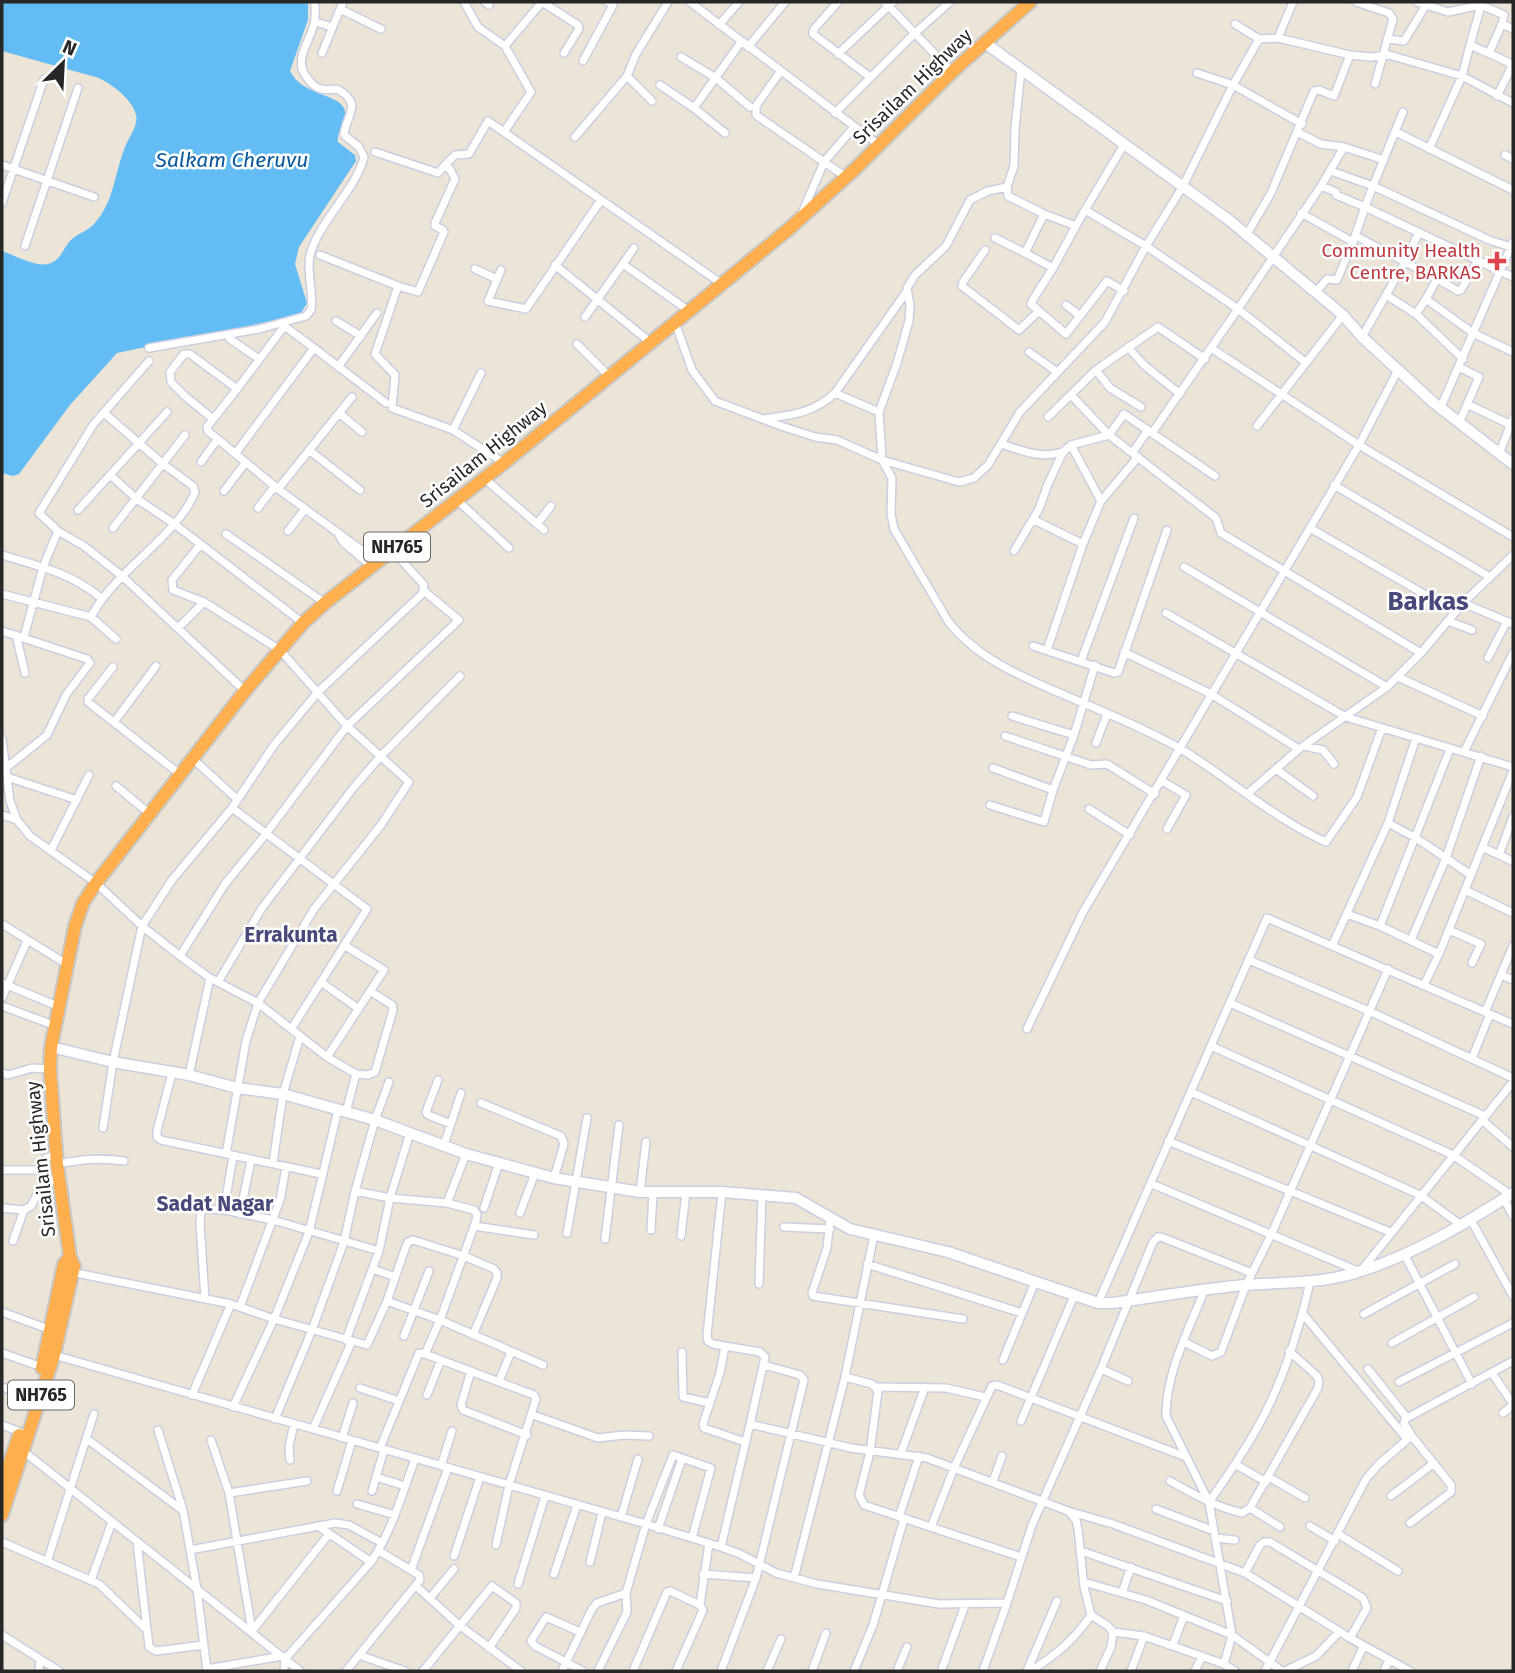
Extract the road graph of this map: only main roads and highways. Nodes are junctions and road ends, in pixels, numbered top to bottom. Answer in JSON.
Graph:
{"nodes":[{"id":1,"x":1025,"y":3,"type":"edge"},
{"id":2,"x":68,"y":1271,"type":"junction"},
{"id":3,"x":19,"y":1448,"type":"junction"},
{"id":4,"x":6,"y":1458,"type":"edge"},
{"id":5,"x":2,"y":1486,"type":"edge"},
{"id":6,"x":2,"y":1515,"type":"edge"}],
"edges":[{"from":1,"to":2,"type":"highway","name":"Srisailam Highway","number":"NH765"},
{"from":2,"to":3,"type":"highway","name":"Srisailam Highway","number":"NH765"},
{"from":2,"to":3,"type":"highway","name":"Srisailam Highway","number":"NH765"},
{"from":3,"to":4,"type":"highway","name":"Srisailam Highway","number":"NH765"},
{"from":3,"to":6,"type":"highway","name":"Srisailam Highway","number":"NH765"},
{"from":4,"to":5,"type":"highway","name":"Srisailam Highway","number":"NH765"}]}
